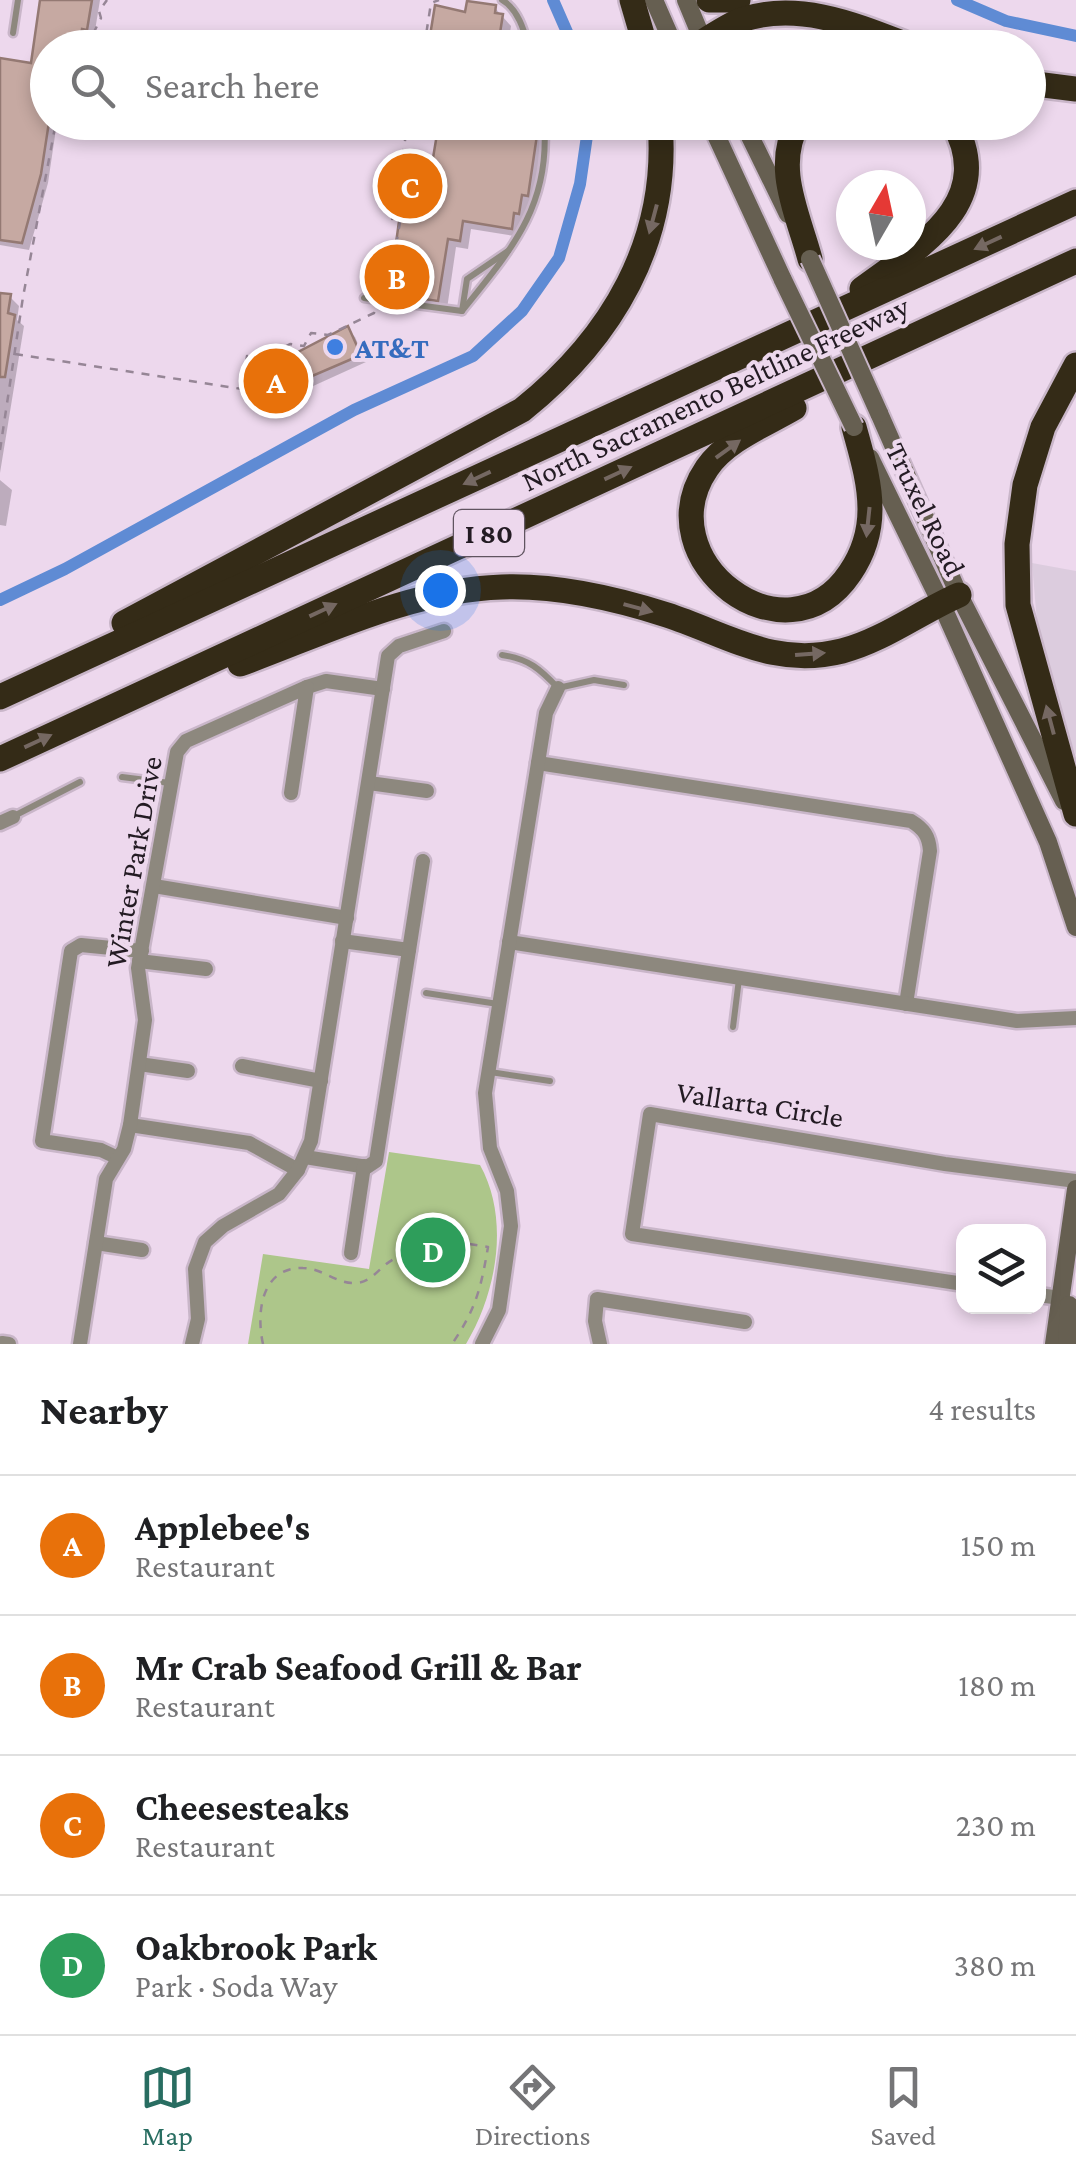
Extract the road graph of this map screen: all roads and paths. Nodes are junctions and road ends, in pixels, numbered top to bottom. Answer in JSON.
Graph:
{"nodes":[{"id":1,"x":18,"y":0,"type":"edge"},
{"id":2,"x":107,"y":0,"type":"edge"},
{"id":3,"x":439,"y":0,"type":"edge"},
{"id":4,"x":502,"y":0,"type":"edge"},
{"id":5,"x":632,"y":0,"type":"edge"},
{"id":6,"x":654,"y":0,"type":"edge"},
{"id":7,"x":686,"y":0,"type":"edge"},
{"id":8,"x":710,"y":0,"type":"edge"},
{"id":9,"x":738,"y":0,"type":"edge"},
{"id":10,"x":804,"y":5,"type":"edge"},
{"id":11,"x":95,"y":30,"type":"edge"},
{"id":12,"x":427,"y":30,"type":"edge"},
{"id":13,"x":522,"y":30,"type":"edge"},
{"id":14,"x":641,"y":30,"type":"edge"},
{"id":15,"x":667,"y":30,"type":"edge"},
{"id":16,"x":696,"y":30,"type":"edge"},
{"id":17,"x":725,"y":30,"type":"edge"},
{"id":18,"x":873,"y":30,"type":"edge"},
{"id":19,"x":14,"y":32,"type":"dead end"},
{"id":20,"x":1046,"y":85,"type":"edge"},
{"id":21,"x":1076,"y":89,"type":"edge"},
{"id":22,"x":52,"y":140,"type":"edge"},
{"id":23,"x":405,"y":140,"type":"edge"},
{"id":24,"x":546,"y":140,"type":"edge"},
{"id":25,"x":661,"y":140,"type":"edge"},
{"id":26,"x":718,"y":140,"type":"edge"},
{"id":27,"x":752,"y":140,"type":"edge"},
{"id":28,"x":790,"y":140,"type":"edge"},
{"id":29,"x":960,"y":140,"type":"edge"},
{"id":30,"x":1076,"y":202,"type":"edge"},
{"id":31,"x":514,"y":248,"type":"junction"},
{"id":32,"x":810,"y":260,"type":"junction"},
{"id":33,"x":1076,"y":261,"type":"edge"},
{"id":34,"x":364,"y":298,"type":"dead end"},
{"id":35,"x":376,"y":300,"type":"junction"},
{"id":36,"x":462,"y":311,"type":"junction"},
{"id":37,"x":820,"y":321,"type":"junction"},
{"id":38,"x":902,"y":342,"type":"junction"},
{"id":39,"x":15,"y":354,"type":"junction"},
{"id":40,"x":1076,"y":365,"type":"edge"},
{"id":41,"x":854,"y":426,"type":"junction"},
{"id":42,"x":0,"y":450,"type":"edge"},
{"id":43,"x":950,"y":599,"type":"junction"},
{"id":44,"x":444,"y":632,"type":"dead end"},
{"id":45,"x":502,"y":654,"type":"dead end"},
{"id":46,"x":624,"y":685,"type":"dead end"},
{"id":47,"x":307,"y":687,"type":"junction"},
{"id":48,"x":558,"y":688,"type":"junction"},
{"id":49,"x":383,"y":689,"type":"junction"},
{"id":50,"x":0,"y":693,"type":"edge"},
{"id":51,"x":75,"y":724,"type":"junction"},
{"id":52,"x":0,"y":759,"type":"edge"},
{"id":53,"x":538,"y":763,"type":"junction"},
{"id":54,"x":122,"y":777,"type":"dead end"},
{"id":55,"x":80,"y":782,"type":"dead end"},
{"id":56,"x":369,"y":783,"type":"junction"},
{"id":57,"x":172,"y":784,"type":"junction"},
{"id":58,"x":427,"y":791,"type":"dead end"},
{"id":59,"x":291,"y":793,"type":"dead end"},
{"id":60,"x":1076,"y":814,"type":"edge"},
{"id":61,"x":6,"y":820,"type":"edge"},
{"id":62,"x":1076,"y":823,"type":"edge"},
{"id":63,"x":424,"y":861,"type":"dead end"},
{"id":64,"x":154,"y":886,"type":"junction"},
{"id":65,"x":346,"y":918,"type":"junction"},
{"id":66,"x":1076,"y":927,"type":"edge"},
{"id":67,"x":342,"y":941,"type":"junction"},
{"id":68,"x":509,"y":942,"type":"junction"},
{"id":69,"x":409,"y":950,"type":"junction"},
{"id":70,"x":140,"y":956,"type":"junction"},
{"id":71,"x":206,"y":969,"type":"dead end"},
{"id":72,"x":740,"y":978,"type":"junction"},
{"id":73,"x":426,"y":993,"type":"dead end"},
{"id":74,"x":906,"y":1004,"type":"junction"},
{"id":75,"x":499,"y":1005,"type":"junction"},
{"id":76,"x":1076,"y":1018,"type":"edge"},
{"id":77,"x":733,"y":1028,"type":"dead end"},
{"id":78,"x":139,"y":1064,"type":"junction"},
{"id":79,"x":242,"y":1066,"type":"dead end"},
{"id":80,"x":188,"y":1071,"type":"dead end"},
{"id":81,"x":488,"y":1071,"type":"junction"},
{"id":82,"x":550,"y":1080,"type":"dead end"},
{"id":83,"x":321,"y":1081,"type":"junction"},
{"id":84,"x":130,"y":1125,"type":"junction"},
{"id":85,"x":118,"y":1158,"type":"junction"},
{"id":86,"x":301,"y":1163,"type":"junction"},
{"id":87,"x":364,"y":1166,"type":"junction"},
{"id":88,"x":1076,"y":1185,"type":"edge"},
{"id":89,"x":96,"y":1242,"type":"junction"},
{"id":90,"x":142,"y":1250,"type":"dead end"},
{"id":91,"x":350,"y":1253,"type":"dead end"},
{"id":92,"x":956,"y":1283,"type":"edge"},
{"id":93,"x":1046,"y":1296,"type":"edge"},
{"id":94,"x":1061,"y":1298,"type":"junction"},
{"id":95,"x":745,"y":1322,"type":"dead end"},
{"id":96,"x":2,"y":1343,"type":"edge"},
{"id":97,"x":9,"y":1344,"type":"edge"},
{"id":98,"x":80,"y":1344,"type":"edge"},
{"id":99,"x":192,"y":1344,"type":"edge"},
{"id":100,"x":263,"y":1344,"type":"edge"},
{"id":101,"x":452,"y":1344,"type":"edge"},
{"id":102,"x":482,"y":1344,"type":"edge"},
{"id":103,"x":600,"y":1344,"type":"edge"},
{"id":104,"x":1054,"y":1344,"type":"edge"},
{"id":105,"x":1067,"y":1344,"type":"edge"}],
"edges":[{"from":1,"to":19,"type":"lane"},
{"from":2,"to":11,"type":"path"},
{"from":3,"to":12,"type":"path"},
{"from":4,"to":13,"type":"lane"},
{"from":5,"to":14,"type":"highway"},
{"from":6,"to":15,"type":"main road"},
{"from":7,"to":16,"type":"main road"},
{"from":8,"to":9,"type":"highway"},
{"from":10,"to":17,"type":"highway"},
{"from":10,"to":18,"type":"highway"},
{"from":20,"to":21,"type":"highway"},
{"from":22,"to":39,"type":"path"},
{"from":23,"to":35,"type":"path"},
{"from":24,"to":31,"type":"lane"},
{"from":25,"to":50,"type":"highway","one_way":true},
{"from":26,"to":41,"type":"main road","name":"Truxel Road","bridge":true},
{"from":27,"to":32,"type":"main road","name":"Truxel Road"},
{"from":28,"to":32,"type":"highway"},
{"from":29,"to":37,"type":"highway"},
{"from":30,"to":37,"type":"highway","name":"North Sacramento Beltline Freeway","number":"I 80","one_way":true},
{"from":31,"to":36,"type":"lane"},
{"from":31,"to":36,"type":"lane"},
{"from":32,"to":43,"type":"main road","name":"Truxel Road","bridge":true},
{"from":33,"to":38,"type":"highway","name":"North Sacramento Beltline Freeway","number":"I 80"},
{"from":34,"to":35,"type":"lane"},
{"from":35,"to":36,"type":"lane"},
{"from":35,"to":39,"type":"path"},
{"from":37,"to":50,"type":"highway","name":"North Sacramento Beltline Freeway","number":"I 80","one_way":true},
{"from":41,"to":38,"type":"highway","one_way":true},
{"from":51,"to":38,"type":"highway","name":"North Sacramento Beltline Freeway","number":"I 80","one_way":true},
{"from":39,"to":42,"type":"path"},
{"from":60,"to":40,"type":"highway","one_way":true},
{"from":41,"to":43,"type":"main road","name":"Truxel Road"},
{"from":51,"to":43,"type":"highway","one_way":true},
{"from":43,"to":62,"type":"main road","name":"Truxel Road"},
{"from":43,"to":66,"type":"main road","name":"Truxel Road"},
{"from":44,"to":49,"type":"street"},
{"from":45,"to":48,"type":"lane"},
{"from":46,"to":48,"type":"lane"},
{"from":47,"to":49,"type":"street"},
{"from":47,"to":57,"type":"street","name":"Winter Park Drive"},
{"from":47,"to":59,"type":"street"},
{"from":48,"to":53,"type":"street"},
{"from":49,"to":56,"type":"street"},
{"from":52,"to":51,"type":"highway","name":"North Sacramento Beltline Freeway","number":"I 80","one_way":true},
{"from":53,"to":68,"type":"street"},
{"from":53,"to":74,"type":"street"},
{"from":54,"to":57,"type":"lane"},
{"from":55,"to":61,"type":"lane"},
{"from":56,"to":58,"type":"street"},
{"from":56,"to":65,"type":"street"},
{"from":57,"to":64,"type":"street","name":"Winter Park Drive"},
{"from":63,"to":69,"type":"street"},
{"from":64,"to":65,"type":"street"},
{"from":64,"to":70,"type":"street","name":"Winter Park Drive"},
{"from":65,"to":67,"type":"street"},
{"from":67,"to":69,"type":"street"},
{"from":67,"to":83,"type":"street"},
{"from":68,"to":72,"type":"street"},
{"from":68,"to":75,"type":"street"},
{"from":69,"to":87,"type":"street"},
{"from":70,"to":71,"type":"street"},
{"from":70,"to":78,"type":"street","name":"Winter Park Drive"},
{"from":70,"to":85,"type":"street"},
{"from":72,"to":74,"type":"street"},
{"from":72,"to":77,"type":"lane"},
{"from":73,"to":75,"type":"lane"},
{"from":74,"to":76,"type":"street"},
{"from":75,"to":81,"type":"street"},
{"from":78,"to":80,"type":"street"},
{"from":78,"to":84,"type":"street","name":"Winter Park Drive"},
{"from":79,"to":83,"type":"street"},
{"from":81,"to":82,"type":"lane"},
{"from":81,"to":102,"type":"street"},
{"from":83,"to":86,"type":"street"},
{"from":84,"to":85,"type":"street","name":"Winter Park Drive"},
{"from":84,"to":86,"type":"street"},
{"from":85,"to":89,"type":"street","name":"Winter Park Drive"},
{"from":86,"to":87,"type":"street"},
{"from":86,"to":99,"type":"street"},
{"from":87,"to":91,"type":"street"},
{"from":88,"to":92,"type":"street","name":"Vallarta Circle"},
{"from":88,"to":94,"type":"main road"},
{"from":89,"to":90,"type":"street"},
{"from":89,"to":98,"type":"street","name":"Winter Park Drive"},
{"from":93,"to":94,"type":"street"},
{"from":94,"to":104,"type":"main road"},
{"from":94,"to":105,"type":"main road"},
{"from":95,"to":103,"type":"street"},
{"from":96,"to":97,"type":"street"},
{"from":100,"to":101,"type":"path"}]}
